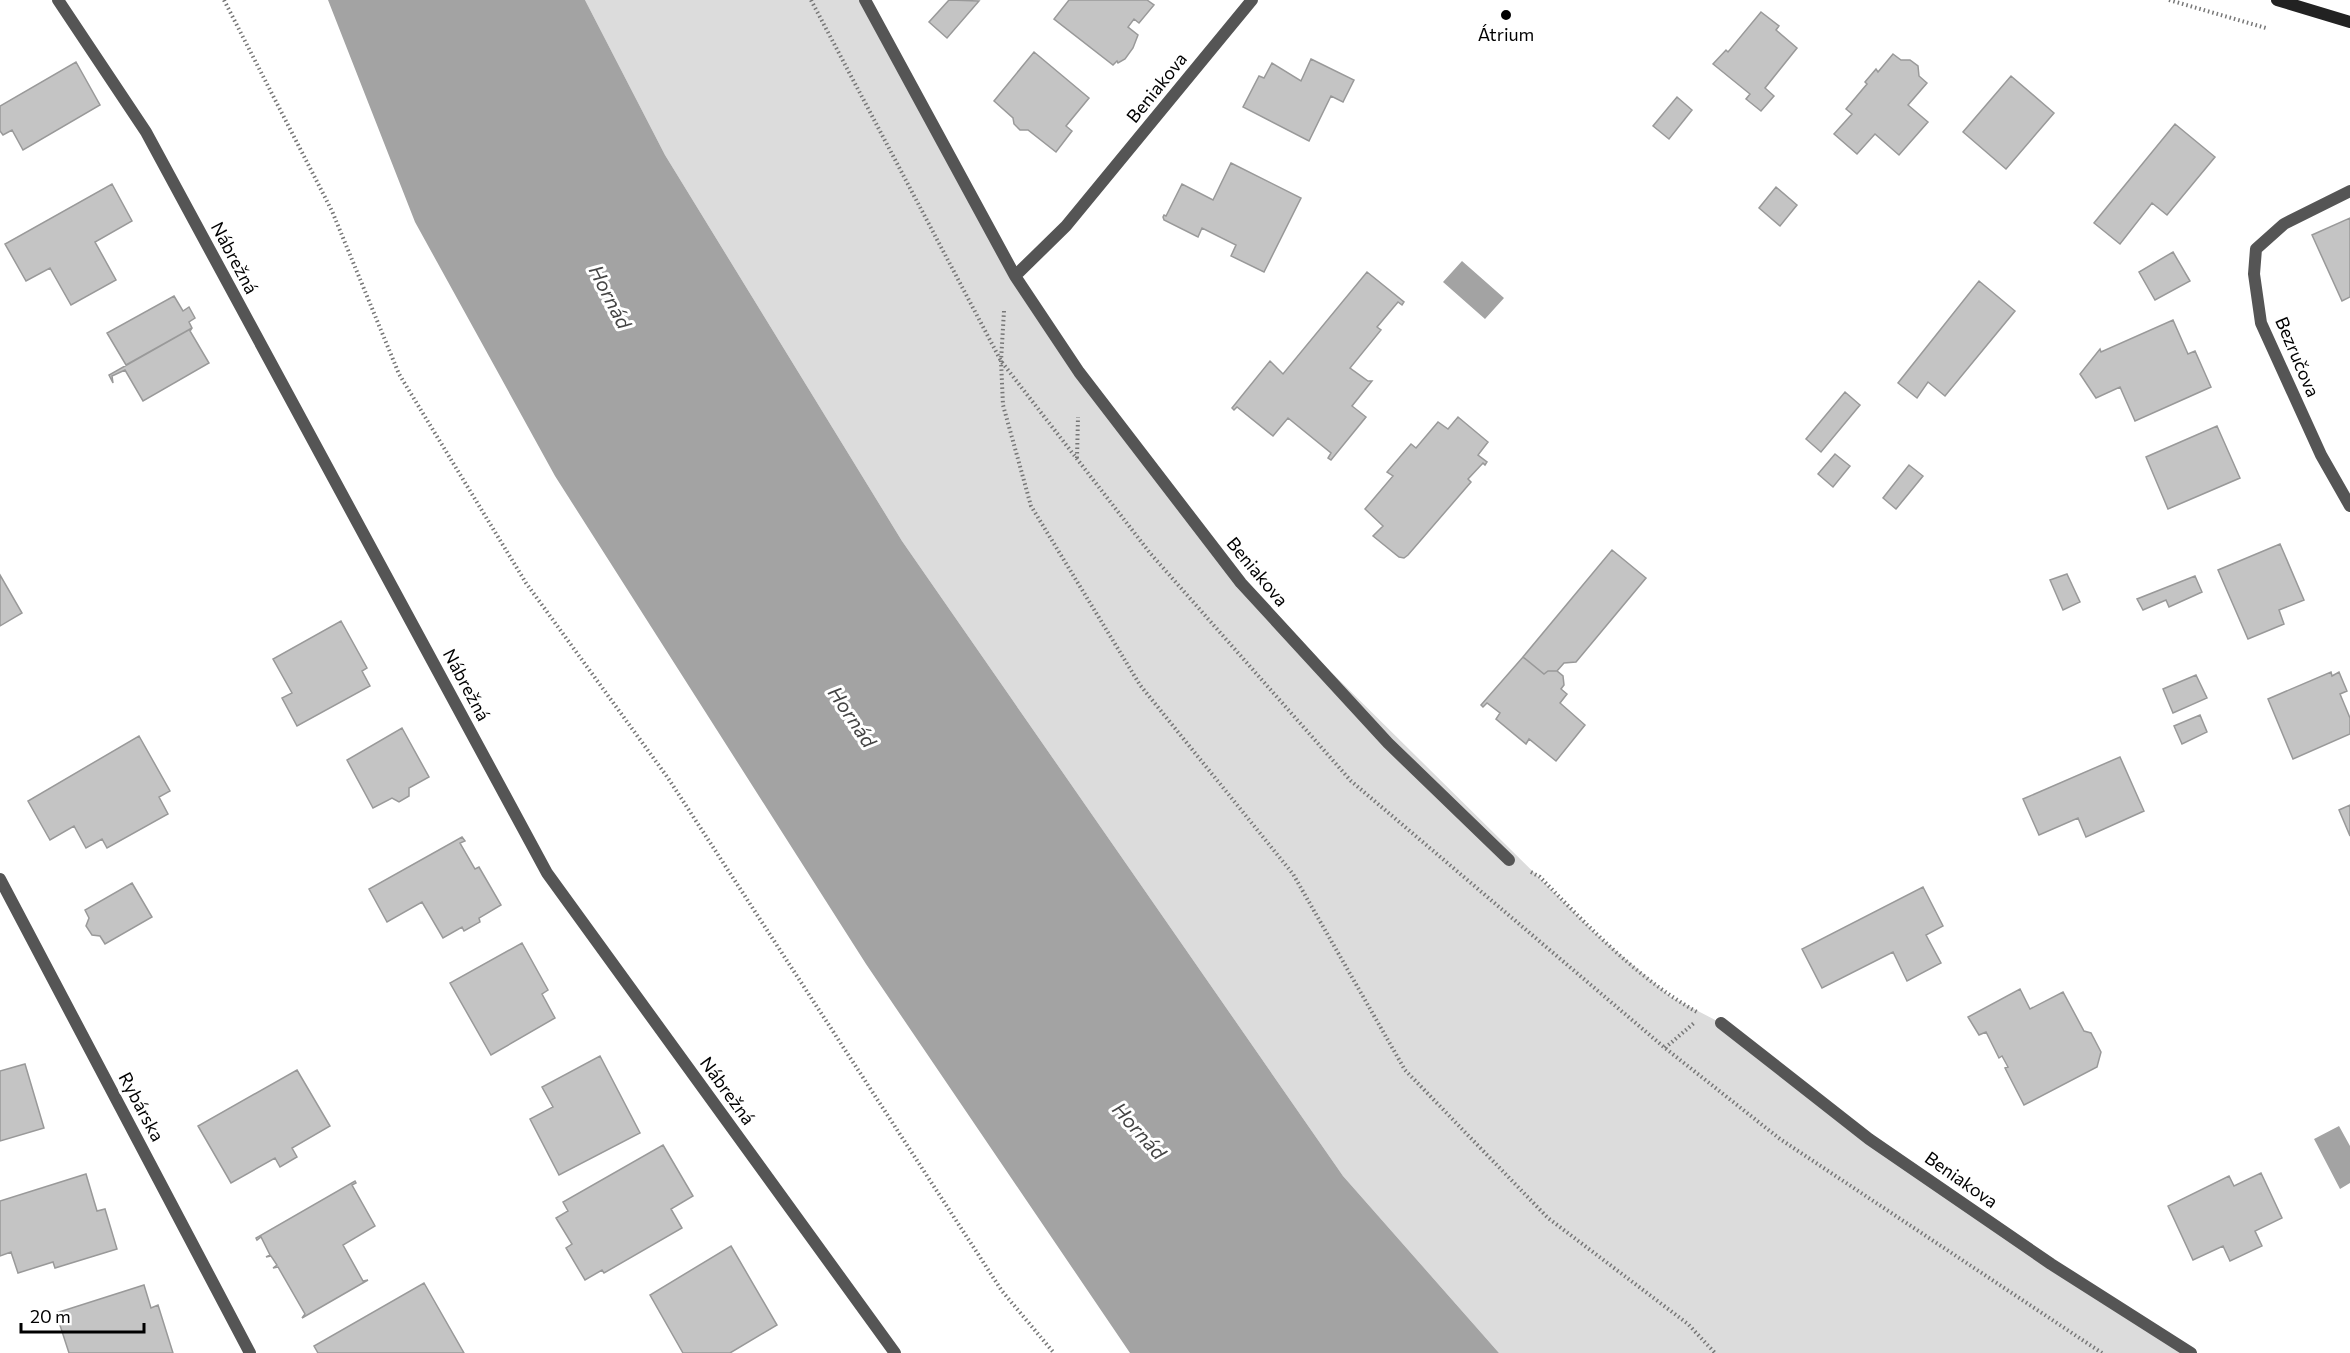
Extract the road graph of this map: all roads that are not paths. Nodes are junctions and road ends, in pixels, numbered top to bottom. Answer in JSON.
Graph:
{"nodes":[{"id":1,"x":58,"y":0,"type":"edge"},
{"id":2,"x":865,"y":0,"type":"edge"},
{"id":3,"x":1252,"y":0,"type":"edge"},
{"id":4,"x":2277,"y":0,"type":"edge"},
{"id":5,"x":2350,"y":22,"type":"edge"},
{"id":6,"x":2350,"y":190,"type":"edge"},
{"id":7,"x":1015,"y":276,"type":"junction"},
{"id":8,"x":2350,"y":506,"type":"edge"},
{"id":9,"x":1509,"y":860,"type":"road end"},
{"id":10,"x":0,"y":879,"type":"edge"},
{"id":11,"x":1721,"y":1023,"type":"dead end"},
{"id":12,"x":250,"y":1353,"type":"edge"},
{"id":13,"x":895,"y":1353,"type":"edge"},
{"id":14,"x":2191,"y":1353,"type":"edge"}],
"edges":[{"from":1,"to":13,"type":"street","name":"Nábrežná"},
{"from":2,"to":7,"type":"street","name":"Beniakova"},
{"from":3,"to":7,"type":"street","name":"Beniakova"},
{"from":4,"to":5,"type":"main road"},
{"from":6,"to":8,"type":"street","name":"Bezručova"},
{"from":7,"to":9,"type":"street","name":"Beniakova"},
{"from":10,"to":12,"type":"street","name":"Rybárska"},
{"from":11,"to":14,"type":"street","name":"Beniakova"}]}
